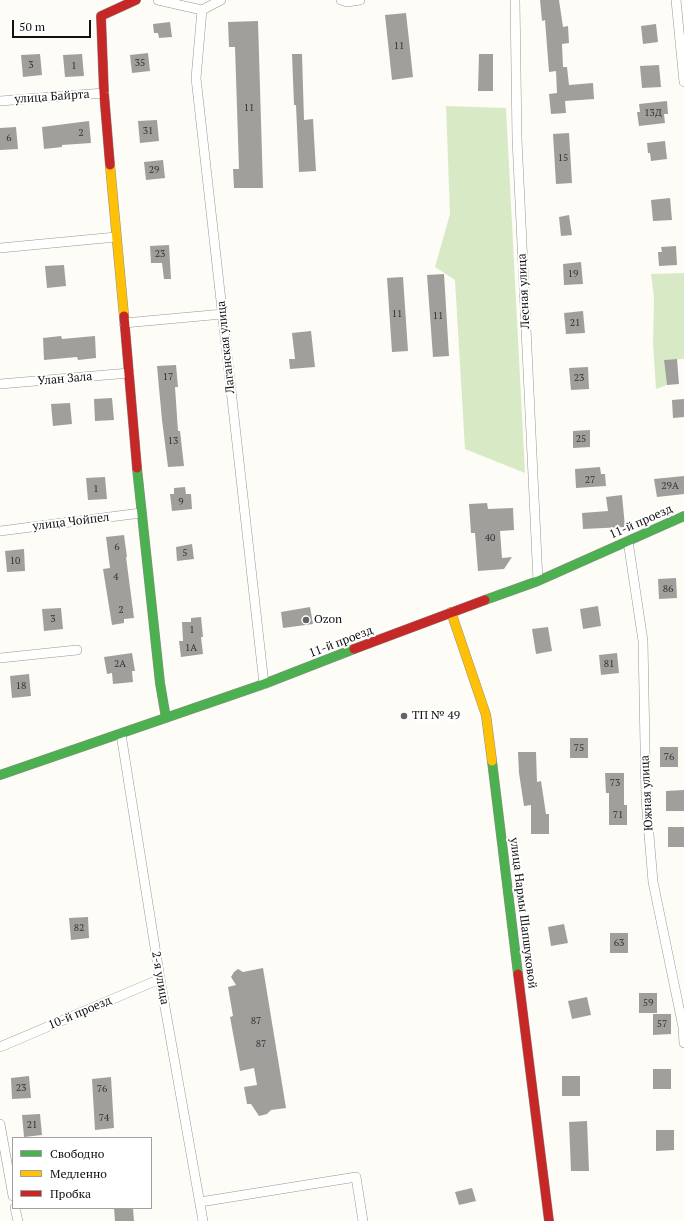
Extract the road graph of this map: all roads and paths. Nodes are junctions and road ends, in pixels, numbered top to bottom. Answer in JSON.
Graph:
{"nodes":[{"id":1,"x":136,"y":0,"type":"edge"},
{"id":2,"x":158,"y":0,"type":"edge"},
{"id":3,"x":191,"y":0,"type":"edge"},
{"id":4,"x":221,"y":0,"type":"edge"},
{"id":5,"x":341,"y":0,"type":"edge"},
{"id":6,"x":360,"y":0,"type":"edge"},
{"id":7,"x":515,"y":0,"type":"edge"},
{"id":8,"x":676,"y":0,"type":"edge"},
{"id":9,"x":202,"y":10,"type":"junction"},
{"id":10,"x":684,"y":82,"type":"edge"},
{"id":11,"x":104,"y":93,"type":"junction"},
{"id":12,"x":0,"y":101,"type":"edge"},
{"id":13,"x":116,"y":237,"type":"junction"},
{"id":14,"x":0,"y":248,"type":"edge"},
{"id":15,"x":223,"y":314,"type":"junction"},
{"id":16,"x":124,"y":323,"type":"junction"},
{"id":17,"x":129,"y":373,"type":"junction"},
{"id":18,"x":0,"y":384,"type":"edge"},
{"id":19,"x":141,"y":513,"type":"junction"},
{"id":20,"x":684,"y":516,"type":"edge"},
{"id":21,"x":0,"y":531,"type":"edge"},
{"id":22,"x":628,"y":541,"type":"junction"},
{"id":23,"x":538,"y":581,"type":"junction"},
{"id":24,"x":451,"y":612,"type":"junction"},
{"id":25,"x":77,"y":650,"type":"dead end"},
{"id":26,"x":0,"y":658,"type":"edge"},
{"id":27,"x":264,"y":684,"type":"junction"},
{"id":28,"x":166,"y":718,"type":"junction"},
{"id":29,"x":121,"y":734,"type":"junction"},
{"id":30,"x":0,"y":775,"type":"edge"},
{"id":31,"x":160,"y":979,"type":"junction"},
{"id":32,"x":684,"y":1043,"type":"edge"},
{"id":33,"x":0,"y":1047,"type":"edge"},
{"id":34,"x":0,"y":1124,"type":"edge"},
{"id":35,"x":12,"y":1190,"type":"edge"},
{"id":36,"x":200,"y":1202,"type":"junction"},
{"id":37,"x":15,"y":1209,"type":"edge"},
{"id":38,"x":18,"y":1221,"type":"edge"},
{"id":39,"x":203,"y":1221,"type":"edge"},
{"id":40,"x":363,"y":1221,"type":"edge"},
{"id":41,"x":549,"y":1221,"type":"edge"}],
"edges":[{"from":1,"to":11,"type":"street"},
{"from":2,"to":9,"type":"street"},
{"from":3,"to":9,"type":"street"},
{"from":4,"to":9,"type":"street"},
{"from":5,"to":6,"type":"street"},
{"from":7,"to":23,"type":"street","name":"Лесная улица"},
{"from":8,"to":10,"type":"street"},
{"from":9,"to":15,"type":"street","name":"Лаганская улица"},
{"from":11,"to":12,"type":"street","name":"улица Байрта"},
{"from":11,"to":13,"type":"street"},
{"from":13,"to":14,"type":"street"},
{"from":13,"to":16,"type":"street"},
{"from":15,"to":16,"type":"street"},
{"from":15,"to":27,"type":"street","name":"Лаганская улица"},
{"from":16,"to":17,"type":"street"},
{"from":17,"to":18,"type":"street","name":"Улан Зала"},
{"from":17,"to":19,"type":"street"},
{"from":19,"to":21,"type":"street","name":"улица Чойпел"},
{"from":19,"to":28,"type":"street"},
{"from":20,"to":22,"type":"street","name":"11-й проезд"},
{"from":22,"to":23,"type":"street","name":"11-й проезд"},
{"from":22,"to":32,"type":"street","name":"Южная улица"},
{"from":23,"to":24,"type":"street","name":"11-й проезд"},
{"from":24,"to":27,"type":"street","name":"11-й проезд"},
{"from":24,"to":41,"type":"street","name":"улица Нармы Шапшуковой"},
{"from":25,"to":26,"type":"street"},
{"from":27,"to":28,"type":"street","name":"11-й проезд"},
{"from":28,"to":29,"type":"street","name":"11-й проезд"},
{"from":29,"to":30,"type":"street","name":"11-й проезд"},
{"from":29,"to":31,"type":"street","name":"2-я улица"},
{"from":31,"to":33,"type":"street","name":"10-й проезд"},
{"from":31,"to":36,"type":"street","name":"2-я улица"},
{"from":34,"to":35,"type":"street"},
{"from":36,"to":39,"type":"street","name":"2-я улица"},
{"from":36,"to":40,"type":"street"},
{"from":37,"to":38,"type":"street"}]}
